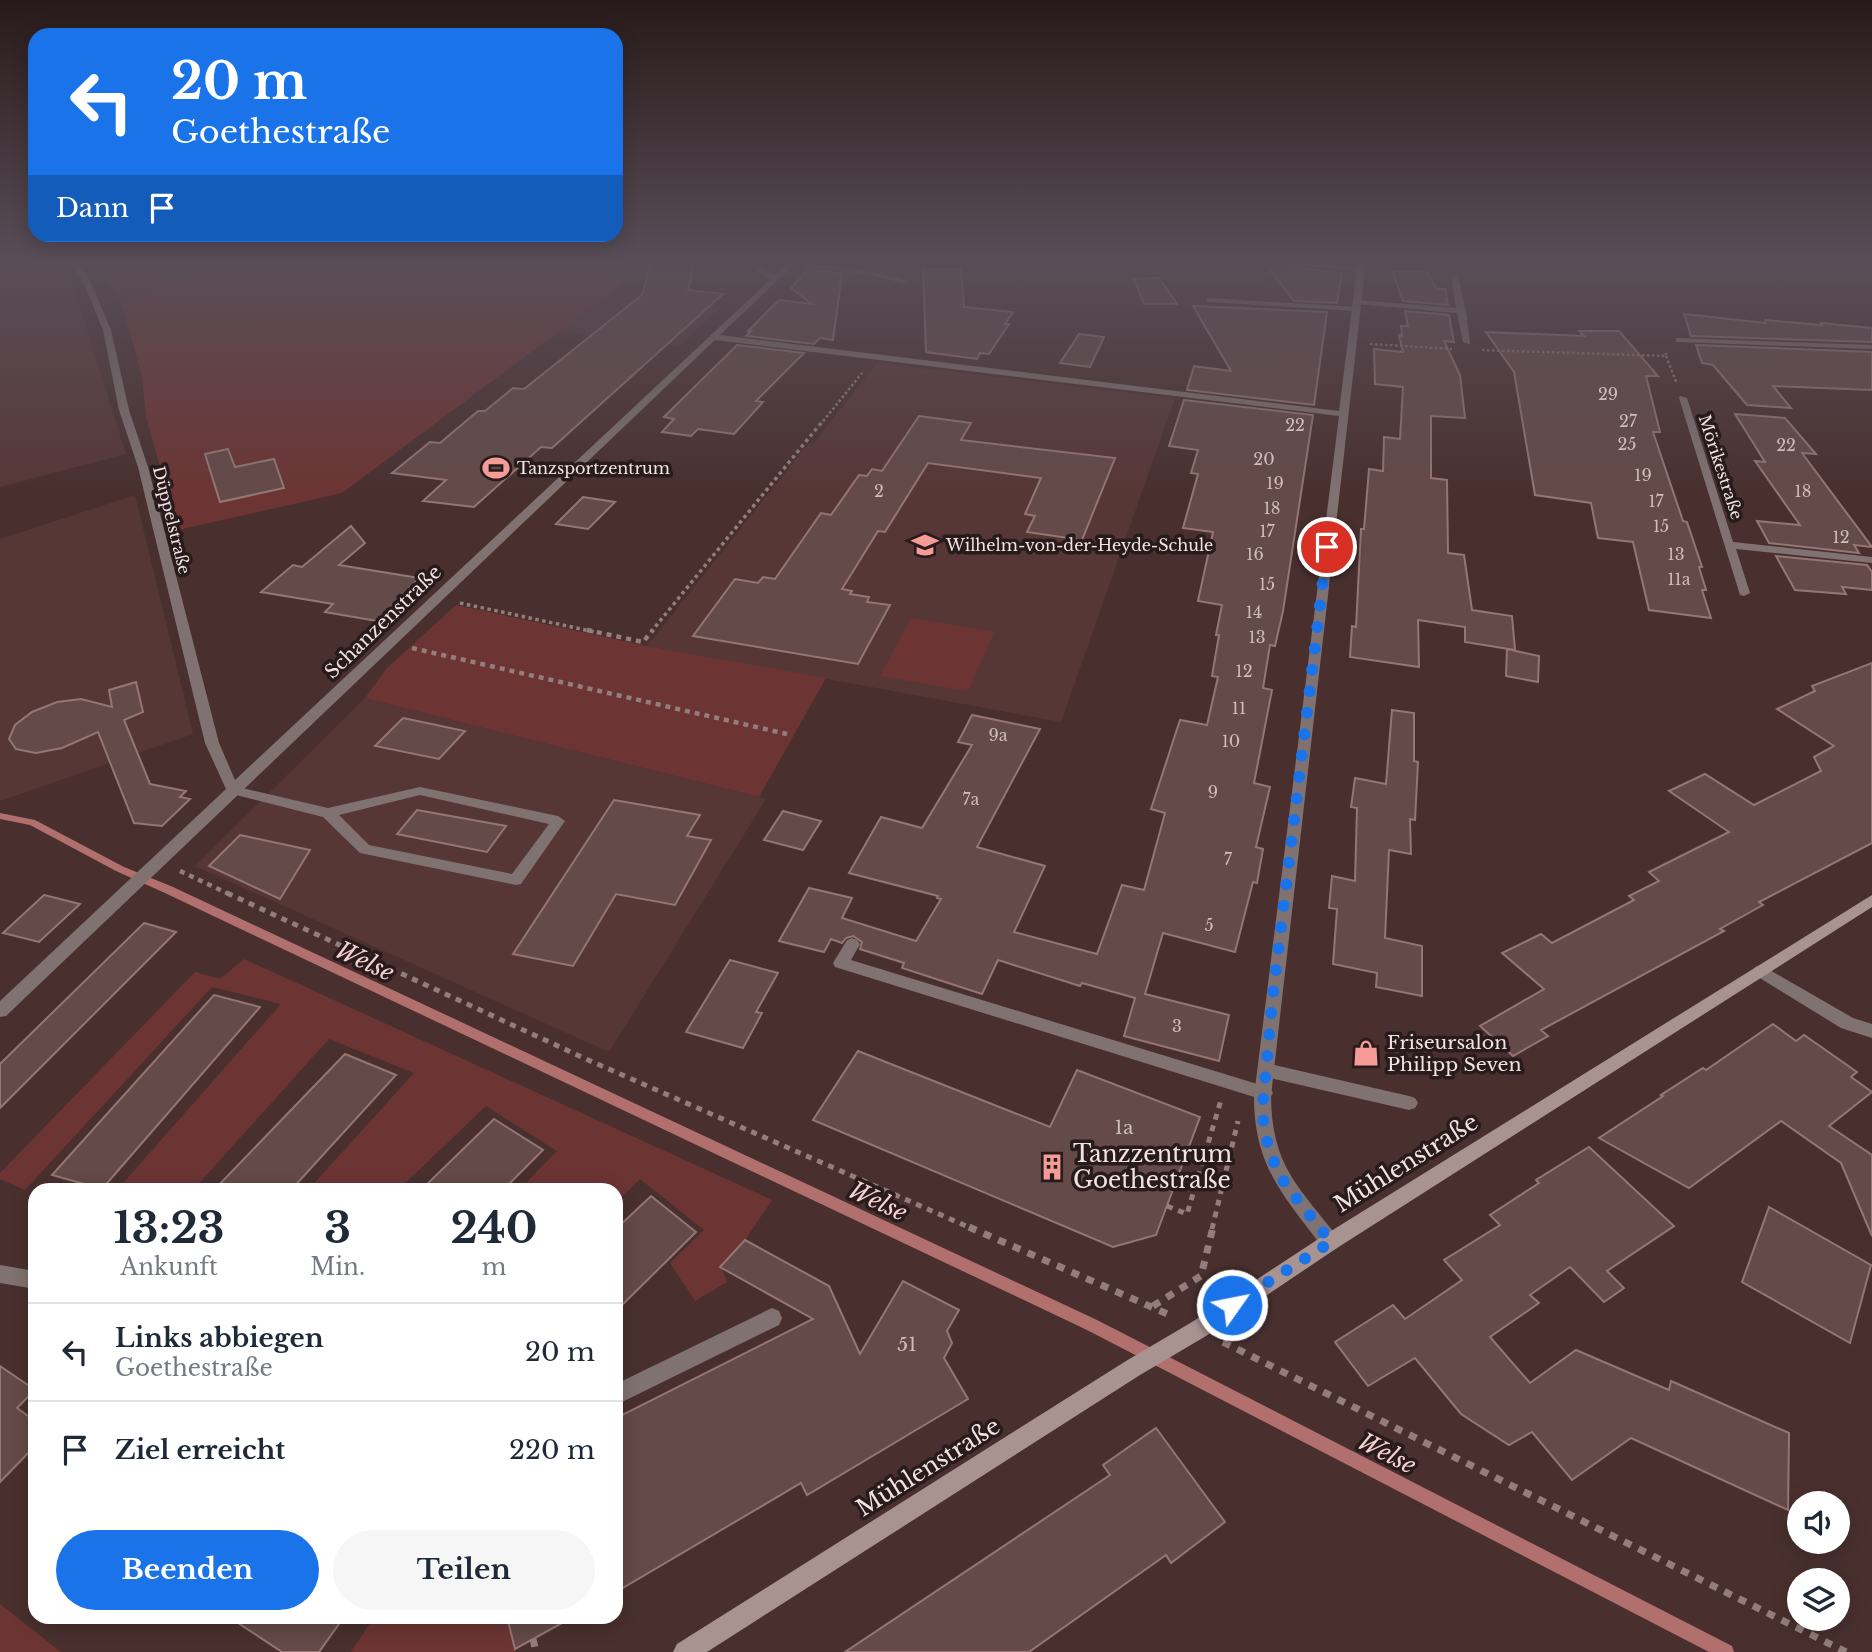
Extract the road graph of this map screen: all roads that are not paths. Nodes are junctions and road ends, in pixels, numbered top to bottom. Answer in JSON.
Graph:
{"nodes":[{"id":1,"x":109,"y":338,"type":"edge"},
{"id":2,"x":712,"y":338,"type":"edge"},
{"id":3,"x":722,"y":338,"type":"edge"},
{"id":4,"x":1353,"y":338,"type":"edge"},
{"id":5,"x":1467,"y":338,"type":"edge"},
{"id":6,"x":1679,"y":340,"type":"road end"},
{"id":7,"x":1469,"y":346,"type":"road end"},
{"id":8,"x":1872,"y":347,"type":"edge"},
{"id":9,"x":1683,"y":398,"type":"road end"},
{"id":10,"x":1343,"y":414,"type":"junction"},
{"id":11,"x":1730,"y":545,"type":"junction"},
{"id":12,"x":1872,"y":560,"type":"edge"},
{"id":13,"x":1744,"y":593,"type":"dead end"},
{"id":14,"x":233,"y":790,"type":"junction"},
{"id":15,"x":328,"y":813,"type":"junction"},
{"id":16,"x":1872,"y":900,"type":"edge"},
{"id":17,"x":852,"y":944,"type":"dead end"},
{"id":18,"x":1761,"y":971,"type":"junction"},
{"id":19,"x":0,"y":1010,"type":"edge"},
{"id":20,"x":1872,"y":1031,"type":"edge"},
{"id":21,"x":1266,"y":1070,"type":"junction"},
{"id":22,"x":1264,"y":1093,"type":"junction"},
{"id":23,"x":1409,"y":1102,"type":"dead end"},
{"id":24,"x":1331,"y":1242,"type":"junction"},
{"id":25,"x":0,"y":1274,"type":"edge"},
{"id":26,"x":28,"y":1279,"type":"edge"},
{"id":27,"x":772,"y":1318,"type":"dead end"},
{"id":28,"x":623,"y":1392,"type":"edge"},
{"id":29,"x":685,"y":1652,"type":"edge"}],
"edges":[{"from":1,"to":14,"type":"street","name":"Düppelstraße"},
{"from":2,"to":14,"type":"street","name":"Schanzenstraße"},
{"from":3,"to":10,"type":"street"},
{"from":4,"to":10,"type":"street"},
{"from":5,"to":7,"type":"street"},
{"from":6,"to":8,"type":"street"},
{"from":9,"to":11,"type":"street","name":"Mörikestraße"},
{"from":10,"to":21,"type":"street"},
{"from":11,"to":12,"type":"street","name":"Mörikestraße"},
{"from":11,"to":13,"type":"street","name":"Mörikestraße"},
{"from":14,"to":15,"type":"street"},
{"from":14,"to":19,"type":"street","name":"Schanzenstraße"},
{"from":15,"to":15,"type":"street"},
{"from":16,"to":18,"type":"main road","name":"Mühlenstraße"},
{"from":17,"to":22,"type":"street"},
{"from":18,"to":20,"type":"street"},
{"from":18,"to":24,"type":"main road","name":"Mühlenstraße"},
{"from":21,"to":22,"type":"street"},
{"from":21,"to":23,"type":"street"},
{"from":22,"to":24,"type":"street"},
{"from":24,"to":29,"type":"main road","name":"Mühlenstraße"},
{"from":25,"to":26,"type":"street"},
{"from":27,"to":28,"type":"street"}]}
